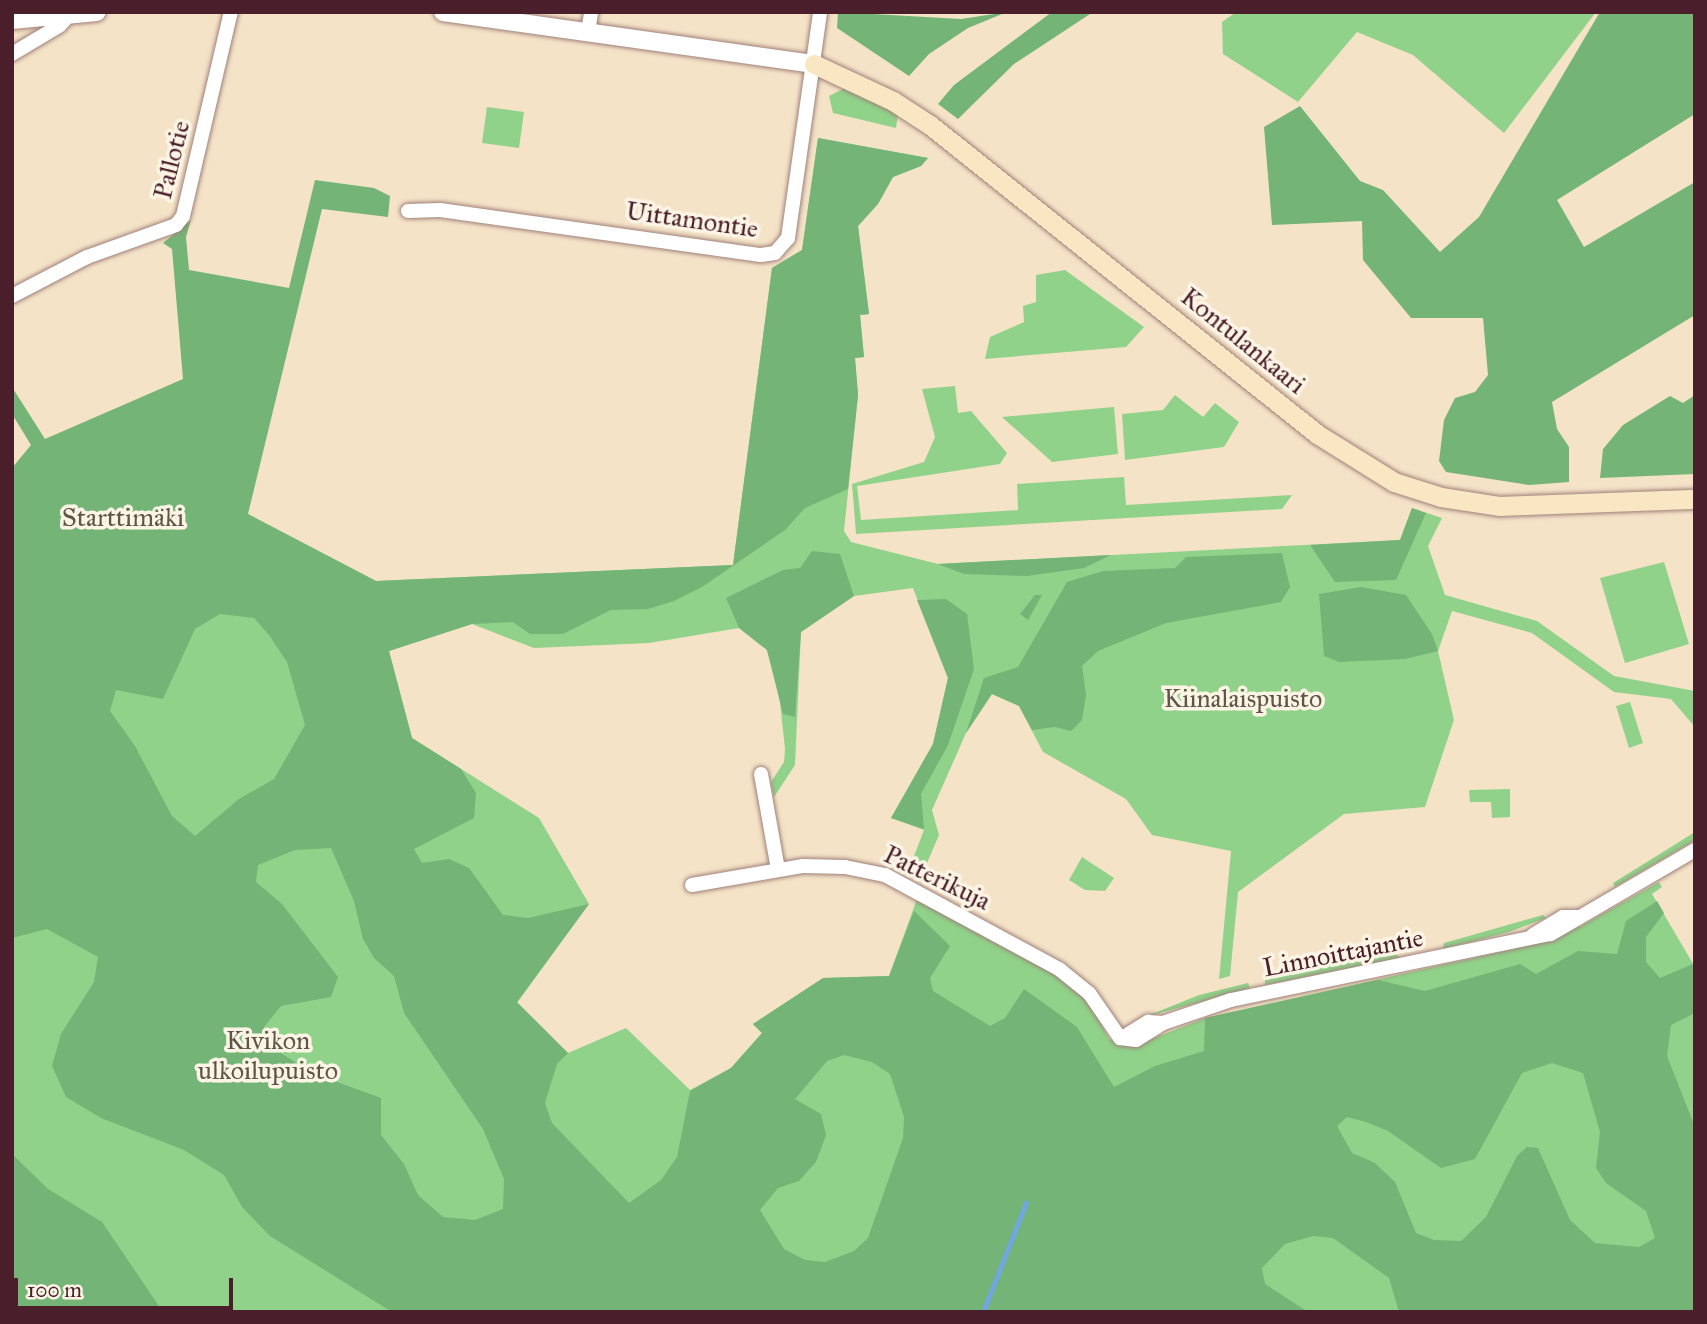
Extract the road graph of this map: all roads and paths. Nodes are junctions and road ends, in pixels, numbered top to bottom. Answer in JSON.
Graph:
{"nodes":[{"id":1,"x":97,"y":12,"type":"edge"},
{"id":2,"x":231,"y":12,"type":"edge"},
{"id":3,"x":443,"y":12,"type":"edge"},
{"id":4,"x":592,"y":12,"type":"edge"},
{"id":5,"x":820,"y":12,"type":"edge"},
{"id":6,"x":72,"y":13,"type":"edge"},
{"id":7,"x":12,"y":20,"type":"edge"},
{"id":8,"x":588,"y":32,"type":"junction"},
{"id":9,"x":12,"y":54,"type":"edge"},
{"id":10,"x":814,"y":64,"type":"junction"},
{"id":11,"x":408,"y":211,"type":"dead end"},
{"id":12,"x":12,"y":296,"type":"edge"},
{"id":13,"x":1695,"y":499,"type":"edge"},
{"id":14,"x":761,"y":774,"type":"dead end"},
{"id":15,"x":1695,"y":850,"type":"edge"},
{"id":16,"x":778,"y":869,"type":"junction"},
{"id":17,"x":692,"y":884,"type":"dead end"},
{"id":18,"x":1121,"y":1038,"type":"joint"}],
"edges":[{"from":1,"to":6,"type":"street"},
{"from":2,"to":12,"type":"street","name":"Pallotie"},
{"from":3,"to":8,"type":"street"},
{"from":4,"to":8,"type":"street"},
{"from":5,"to":10,"type":"street"},
{"from":6,"to":7,"type":"street"},
{"from":6,"to":9,"type":"street"},
{"from":8,"to":10,"type":"street"},
{"from":10,"to":11,"type":"street","name":"Uittamontie"},
{"from":10,"to":13,"type":"main road","name":"Kontulankaari"},
{"from":14,"to":16,"type":"street"},
{"from":15,"to":18,"type":"street","name":"Linnoittajantie"},
{"from":16,"to":17,"type":"street","name":"Patterikuja"},
{"from":16,"to":18,"type":"street","name":"Patterikuja"}]}
